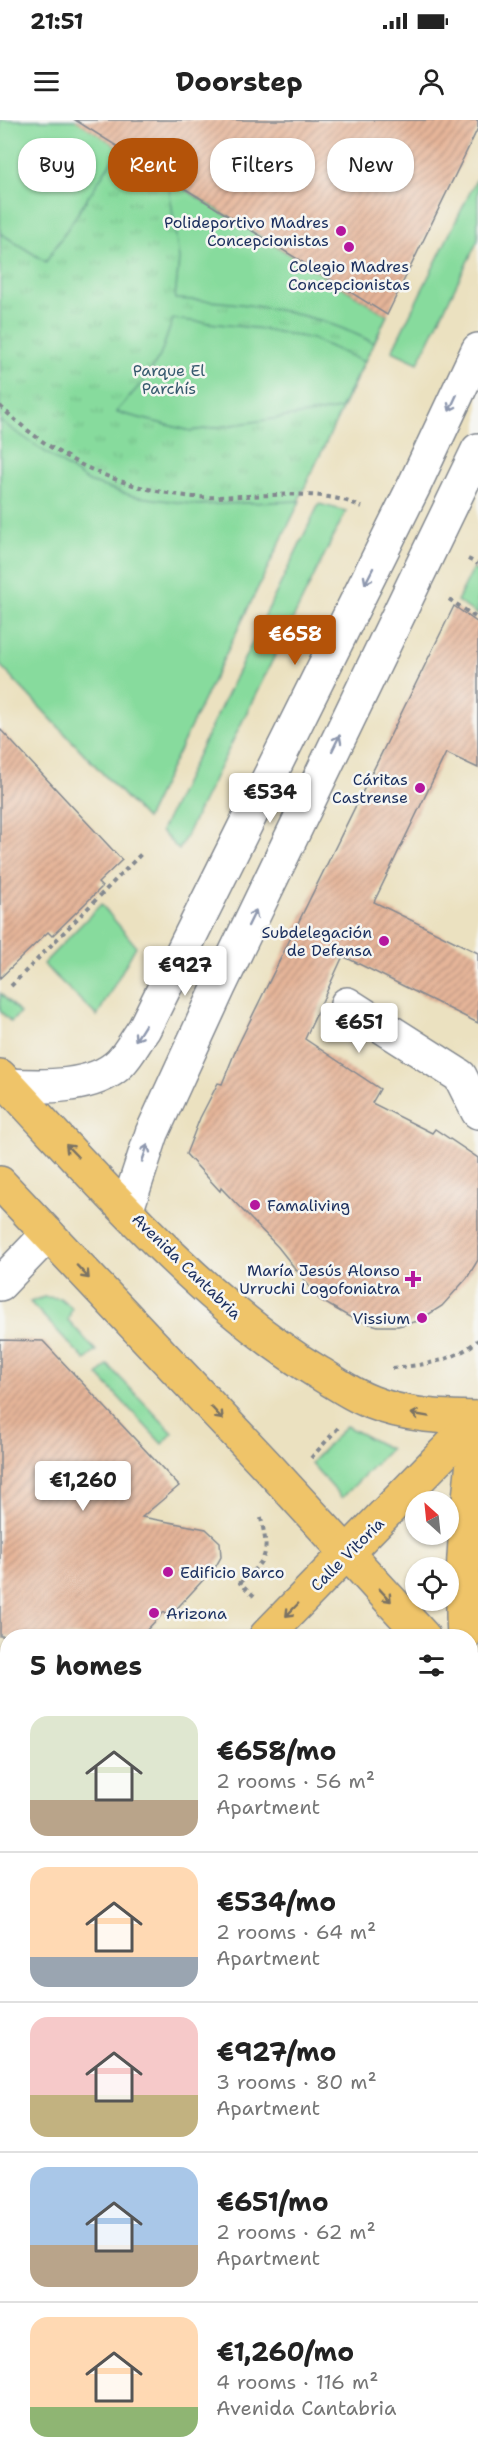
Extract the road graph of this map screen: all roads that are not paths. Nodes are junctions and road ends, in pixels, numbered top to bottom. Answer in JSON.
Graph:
{"nodes":[{"id":1,"x":478,"y":350,"type":"edge"},
{"id":2,"x":478,"y":450,"type":"edge"},
{"id":3,"x":414,"y":486,"type":"junction"},
{"id":4,"x":465,"y":511,"type":"edge"},
{"id":5,"x":261,"y":791,"type":"junction"},
{"id":6,"x":303,"y":813,"type":"junction"},
{"id":7,"x":176,"y":963,"type":"junction"},
{"id":8,"x":219,"y":987,"type":"junction"},
{"id":9,"x":347,"y":1004,"type":"dead end"},
{"id":10,"x":4,"y":1080,"type":"edge"},
{"id":11,"x":478,"y":1112,"type":"edge"},
{"id":12,"x":0,"y":1183,"type":"edge"},
{"id":13,"x":127,"y":1209,"type":"junction"},
{"id":14,"x":48,"y":1234,"type":"junction"},
{"id":15,"x":0,"y":1284,"type":"edge"},
{"id":16,"x":478,"y":1418,"type":"edge"},
{"id":17,"x":347,"y":1553,"type":"junction"},
{"id":18,"x":273,"y":1629,"type":"edge"},
{"id":19,"x":417,"y":1629,"type":"edge"},
{"id":20,"x":463,"y":1629,"type":"edge"}],
"edges":[{"from":1,"to":3,"type":"street","one_way":true},
{"from":2,"to":4,"type":"street"},
{"from":3,"to":4,"type":"street"},
{"from":3,"to":5,"type":"street","one_way":true},
{"from":6,"to":4,"type":"street","one_way":true},
{"from":5,"to":6,"type":"street"},
{"from":5,"to":7,"type":"street"},
{"from":8,"to":6,"type":"street","one_way":true},
{"from":7,"to":8,"type":"street"},
{"from":7,"to":10,"type":"street","one_way":true},
{"from":13,"to":8,"type":"street","one_way":true},
{"from":9,"to":11,"type":"street"},
{"from":13,"to":10,"type":"main road","name":"Avenida Cantabria","one_way":true},
{"from":12,"to":14,"type":"main road"},
{"from":16,"to":13,"type":"main road","name":"Avenida Cantabria","one_way":true},
{"from":14,"to":15,"type":"street"},
{"from":14,"to":17,"type":"main road","one_way":true},
{"from":16,"to":17,"type":"main road","name":"Calle Vitoria"},
{"from":16,"to":20,"type":"main road"},
{"from":17,"to":18,"type":"main road","name":"Calle Vitoria","one_way":true},
{"from":17,"to":19,"type":"main road","one_way":true}]}
